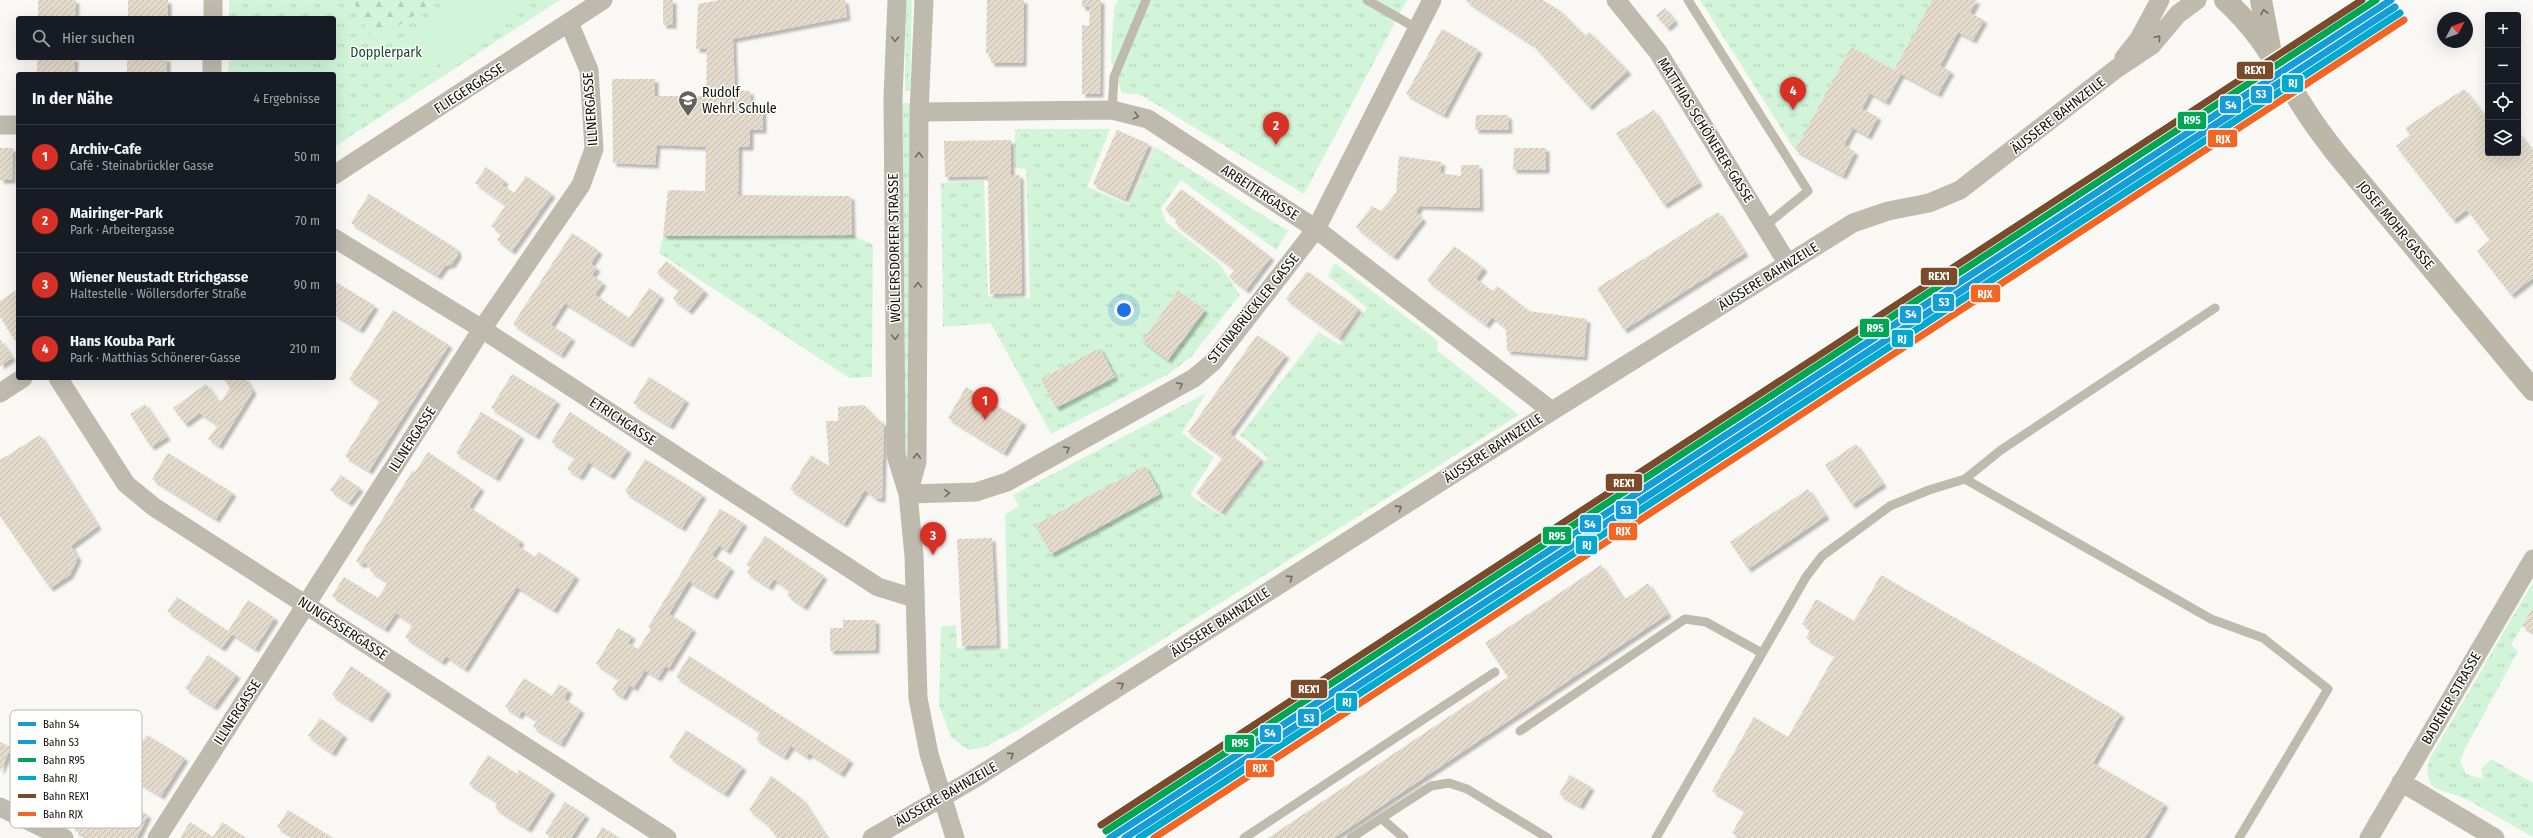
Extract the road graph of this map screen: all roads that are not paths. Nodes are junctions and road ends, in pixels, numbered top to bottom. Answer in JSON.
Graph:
{"nodes":[{"id":1,"x":213,"y":0,"type":"edge"},
{"id":2,"x":603,"y":0,"type":"edge"},
{"id":3,"x":897,"y":0,"type":"edge"},
{"id":4,"x":924,"y":0,"type":"edge"},
{"id":5,"x":1146,"y":0,"type":"edge"},
{"id":6,"x":1367,"y":0,"type":"edge"},
{"id":7,"x":1432,"y":0,"type":"edge"},
{"id":8,"x":1616,"y":0,"type":"edge"},
{"id":9,"x":1688,"y":0,"type":"edge"},
{"id":10,"x":2160,"y":0,"type":"edge"},
{"id":11,"x":2197,"y":0,"type":"edge"},
{"id":12,"x":2225,"y":0,"type":"edge"},
{"id":13,"x":2261,"y":0,"type":"edge"},
{"id":14,"x":213,"y":16,"type":"edge"},
{"id":15,"x":569,"y":23,"type":"junction"},
{"id":16,"x":1418,"y":29,"type":"junction"},
{"id":17,"x":2270,"y":51,"type":"junction"},
{"id":18,"x":212,"y":60,"type":"edge"},
{"id":19,"x":2116,"y":69,"type":"junction"},
{"id":20,"x":212,"y":72,"type":"edge"},
{"id":21,"x":1112,"y":110,"type":"junction"},
{"id":22,"x":919,"y":112,"type":"junction"},
{"id":23,"x":0,"y":125,"type":"edge"},
{"id":24,"x":16,"y":125,"type":"edge"},
{"id":25,"x":336,"y":175,"type":"edge"},
{"id":26,"x":1765,"y":226,"type":"junction"},
{"id":27,"x":1316,"y":229,"type":"junction"},
{"id":28,"x":336,"y":239,"type":"edge"},
{"id":29,"x":1788,"y":264,"type":"junction"},
{"id":30,"x":2215,"y":308,"type":"dead end"},
{"id":31,"x":482,"y":329,"type":"junction"},
{"id":32,"x":20,"y":380,"type":"edge"},
{"id":33,"x":59,"y":380,"type":"edge"},
{"id":34,"x":2533,"y":390,"type":"edge"},
{"id":35,"x":0,"y":393,"type":"edge"},
{"id":36,"x":1552,"y":410,"type":"junction"},
{"id":37,"x":1965,"y":478,"type":"junction"},
{"id":38,"x":908,"y":494,"type":"junction"},
{"id":39,"x":2533,"y":559,"type":"edge"},
{"id":40,"x":914,"y":598,"type":"junction"},
{"id":41,"x":306,"y":604,"type":"junction"},
{"id":42,"x":1762,"y":653,"type":"junction"},
{"id":43,"x":1495,"y":672,"type":"dead end"},
{"id":44,"x":1520,"y":731,"type":"dead end"},
{"id":45,"x":2401,"y":782,"type":"junction"},
{"id":46,"x":942,"y":797,"type":"junction"},
{"id":47,"x":0,"y":808,"type":"edge"},
{"id":48,"x":10,"y":813,"type":"edge"},
{"id":49,"x":1381,"y":818,"type":"junction"},
{"id":50,"x":43,"y":828,"type":"edge"},
{"id":51,"x":64,"y":838,"type":"edge"},
{"id":52,"x":157,"y":838,"type":"edge"},
{"id":53,"x":667,"y":838,"type":"edge"},
{"id":54,"x":872,"y":838,"type":"edge"},
{"id":55,"x":955,"y":838,"type":"edge"},
{"id":56,"x":1244,"y":838,"type":"edge"},
{"id":57,"x":1351,"y":838,"type":"edge"},
{"id":58,"x":1404,"y":838,"type":"edge"},
{"id":59,"x":1548,"y":838,"type":"edge"},
{"id":60,"x":1656,"y":838,"type":"edge"},
{"id":61,"x":2239,"y":838,"type":"edge"},
{"id":62,"x":2369,"y":838,"type":"edge"},
{"id":63,"x":2495,"y":838,"type":"edge"}],
"edges":[{"from":1,"to":14,"type":"street"},
{"from":2,"to":15,"type":"street","name":"FLIEGERGASSE"},
{"from":3,"to":38,"type":"street","name":"WÖLLERSDORFER STRASSE","one_way":true},
{"from":4,"to":22,"type":"street","name":"WÖLLERSDORFER STRASSE"},
{"from":5,"to":21,"type":"lane"},
{"from":6,"to":16,"type":"lane"},
{"from":7,"to":16,"type":"street","name":"STEINABRÜCKLER GASSE"},
{"from":8,"to":26,"type":"street","name":"MATTHIAS SCHÖNERER-GASSE"},
{"from":9,"to":26,"type":"lane"},
{"from":10,"to":19,"type":"street","name":"ÄUSSERE BAHNZEILE"},
{"from":19,"to":11,"type":"street","name":"ÄUSSERE BAHNZEILE","one_way":true},
{"from":12,"to":17,"type":"street","name":"JOSEF MOHR-GASSE"},
{"from":17,"to":13,"type":"street","name":"JOSEF MOHR-GASSE","one_way":true},
{"from":15,"to":25,"type":"street","name":"FLIEGERGASSE"},
{"from":15,"to":31,"type":"street","name":"ILLNERGASSE"},
{"from":16,"to":27,"type":"street","name":"STEINABRÜCKLER GASSE"},
{"from":17,"to":34,"type":"street","name":"JOSEF MOHR-GASSE"},
{"from":18,"to":20,"type":"street"},
{"from":19,"to":29,"type":"street","name":"ÄUSSERE BAHNZEILE"},
{"from":21,"to":22,"type":"street","name":"ARBEITERGASSE"},
{"from":21,"to":27,"type":"street","name":"ARBEITERGASSE","one_way":true},
{"from":38,"to":22,"type":"street","name":"WÖLLERSDORFER STRASSE","one_way":true},
{"from":23,"to":24,"type":"street"},
{"from":26,"to":29,"type":"street","name":"MATTHIAS SCHÖNERER-GASSE"},
{"from":27,"to":36,"type":"street","name":"ARBEITERGASSE"},
{"from":38,"to":27,"type":"street","name":"STEINABRÜCKLER GASSE","one_way":true},
{"from":28,"to":31,"type":"street","name":"ETRICHGASSE"},
{"from":29,"to":36,"type":"street","name":"ÄUSSERE BAHNZEILE"},
{"from":30,"to":37,"type":"lane"},
{"from":31,"to":40,"type":"street","name":"ETRICHGASSE"},
{"from":31,"to":41,"type":"street","name":"ILLNERGASSE"},
{"from":32,"to":35,"type":"street"},
{"from":33,"to":41,"type":"street","name":"NUNGESSERGASSE"},
{"from":46,"to":36,"type":"street","name":"ÄUSSERE BAHNZEILE","one_way":true},
{"from":37,"to":42,"type":"lane"},
{"from":37,"to":61,"type":"lane"},
{"from":38,"to":40,"type":"street","name":"WÖLLERSDORFER STRASSE"},
{"from":39,"to":45,"type":"street","name":"BADENER STRASSE"},
{"from":40,"to":46,"type":"street","name":"WÖLLERSDORFER STRASSE"},
{"from":41,"to":52,"type":"street","name":"ILLNERGASSE"},
{"from":41,"to":53,"type":"street","name":"NUNGESSERGASSE"},
{"from":42,"to":44,"type":"lane"},
{"from":42,"to":60,"type":"lane"},
{"from":43,"to":56,"type":"lane"},
{"from":45,"to":62,"type":"street","name":"BADENER STRASSE"},
{"from":45,"to":63,"type":"street"},
{"from":46,"to":54,"type":"street","name":"ÄUSSERE BAHNZEILE"},
{"from":46,"to":55,"type":"street","name":"WÖLLERSDORFER STRASSE"},
{"from":47,"to":48,"type":"street"},
{"from":49,"to":57,"type":"lane"},
{"from":49,"to":58,"type":"lane"},
{"from":49,"to":59,"type":"lane"},
{"from":50,"to":51,"type":"street"}]}
